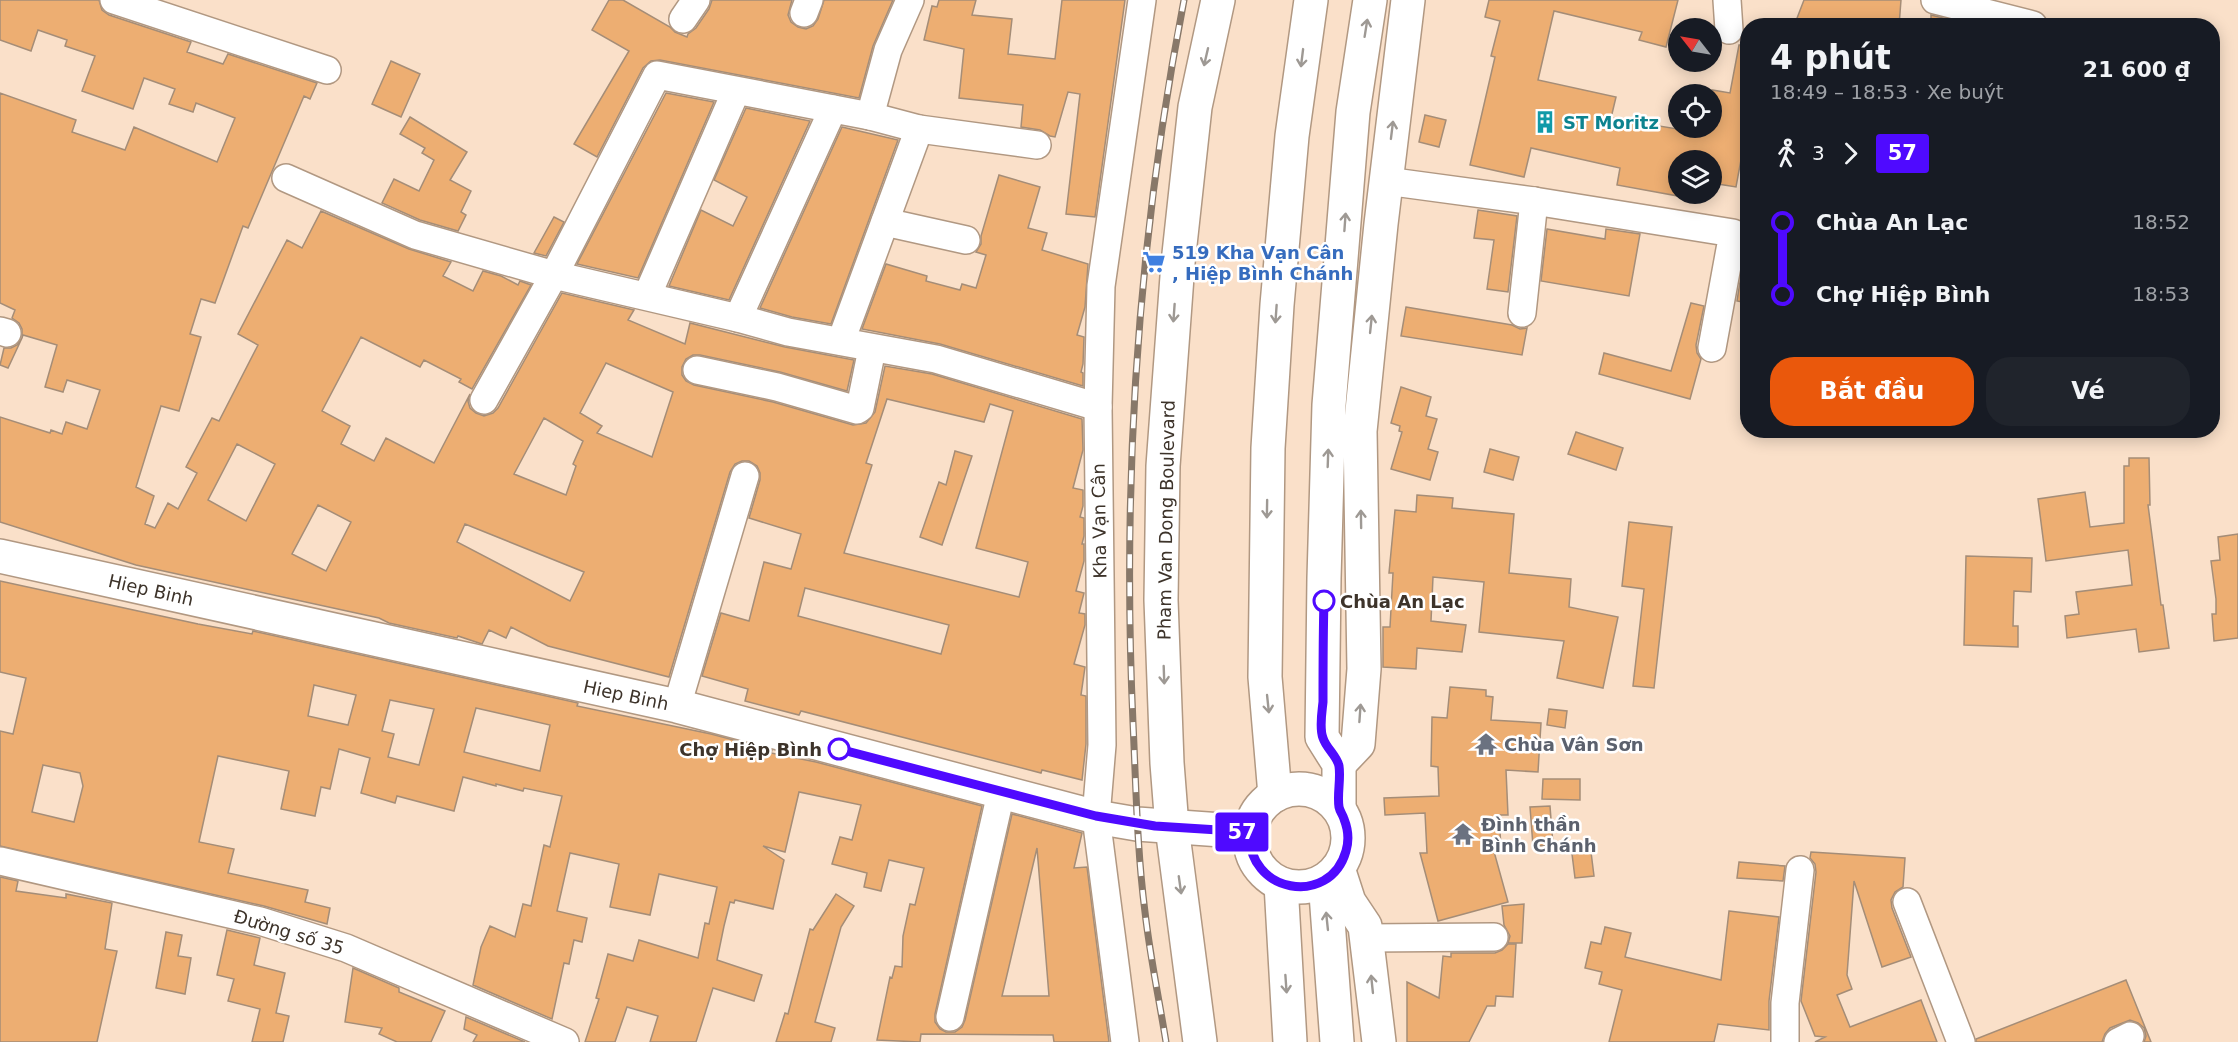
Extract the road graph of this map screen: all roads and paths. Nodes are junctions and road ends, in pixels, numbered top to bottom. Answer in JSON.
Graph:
{"nodes":[{"id":1,"x":114,"y":0,"type":"edge"},
{"id":2,"x":910,"y":0,"type":"edge"},
{"id":3,"x":1142,"y":0,"type":"edge"},
{"id":4,"x":1218,"y":0,"type":"edge"},
{"id":5,"x":1311,"y":0,"type":"edge"},
{"id":6,"x":1370,"y":0,"type":"edge"},
{"id":7,"x":1408,"y":0,"type":"edge"},
{"id":8,"x":1727,"y":0,"type":"edge"},
{"id":9,"x":1935,"y":0,"type":"edge"},
{"id":10,"x":2006,"y":18,"type":"edge"},
{"id":11,"x":1729,"y":30,"type":"dead end"},
{"id":12,"x":327,"y":70,"type":"dead end"},
{"id":13,"x":736,"y":91,"type":"junction"},
{"id":14,"x":833,"y":109,"type":"junction"},
{"id":15,"x":870,"y":116,"type":"junction"},
{"id":16,"x":920,"y":129,"type":"junction"},
{"id":17,"x":1037,"y":145,"type":"dead end"},
{"id":18,"x":286,"y":178,"type":"dead end"},
{"id":19,"x":1386,"y":181,"type":"junction"},
{"id":20,"x":1534,"y":201,"type":"junction"},
{"id":21,"x":885,"y":222,"type":"junction"},
{"id":22,"x":966,"y":240,"type":"dead end"},
{"id":23,"x":554,"y":275,"type":"junction"},
{"id":24,"x":647,"y":296,"type":"junction"},
{"id":25,"x":1522,"y":313,"type":"dead end"},
{"id":26,"x":738,"y":318,"type":"junction"},
{"id":27,"x":841,"y":341,"type":"junction"},
{"id":28,"x":1713,"y":348,"type":"dead end"},
{"id":29,"x":872,"y":349,"type":"junction"},
{"id":30,"x":697,"y":370,"type":"dead end"},
{"id":31,"x":484,"y":400,"type":"dead end"},
{"id":32,"x":1098,"y":407,"type":"junction"},
{"id":33,"x":745,"y":476,"type":"dead end"},
{"id":34,"x":0,"y":556,"type":"edge"},
{"id":35,"x":677,"y":706,"type":"junction"},
{"id":36,"x":1339,"y":764,"type":"junction"},
{"id":37,"x":1001,"y":793,"type":"junction"},
{"id":38,"x":1275,"y":795,"type":"junction"},
{"id":39,"x":1339,"y":809,"type":"junction"},
{"id":40,"x":1096,"y":816,"type":"junction"},
{"id":41,"x":1172,"y":827,"type":"junction"},
{"id":42,"x":1250,"y":832,"type":"junction"},
{"id":43,"x":0,"y":861,"type":"edge"},
{"id":44,"x":1800,"y":870,"type":"dead end"},
{"id":45,"x":1331,"y":874,"type":"junction"},
{"id":46,"x":1281,"y":884,"type":"junction"},
{"id":47,"x":1907,"y":902,"type":"dead end"},
{"id":48,"x":1494,"y":936,"type":"dead end"},
{"id":49,"x":1367,"y":938,"type":"junction"},
{"id":50,"x":950,"y":1017,"type":"dead end"},
{"id":51,"x":565,"y":1042,"type":"edge"},
{"id":52,"x":1125,"y":1042,"type":"edge"},
{"id":53,"x":1200,"y":1042,"type":"edge"},
{"id":54,"x":1290,"y":1042,"type":"edge"},
{"id":55,"x":1337,"y":1042,"type":"edge"},
{"id":56,"x":1379,"y":1042,"type":"edge"},
{"id":57,"x":1785,"y":1042,"type":"edge"},
{"id":58,"x":1961,"y":1042,"type":"edge"}],
"edges":[{"from":1,"to":12,"type":"street"},
{"from":2,"to":15,"type":"street"},
{"from":3,"to":32,"type":"street","name":"Kha Vạn Cân"},
{"from":4,"to":41,"type":"main road","name":"Pham Van Dong Boulevard","one_way":true},
{"from":5,"to":38,"type":"main road","one_way":true},
{"from":36,"to":6,"type":"main road","one_way":true},
{"from":19,"to":7,"type":"main road","one_way":true},
{"from":8,"to":11,"type":"street"},
{"from":9,"to":10,"type":"street"},
{"from":13,"to":14,"type":"street"},
{"from":13,"to":23,"type":"street"},
{"from":13,"to":24,"type":"street"},
{"from":14,"to":15,"type":"street"},
{"from":14,"to":26,"type":"street"},
{"from":15,"to":16,"type":"street"},
{"from":16,"to":17,"type":"street"},
{"from":16,"to":21,"type":"street"},
{"from":18,"to":23,"type":"street"},
{"from":19,"to":20,"type":"street"},
{"from":36,"to":19,"type":"main road","one_way":true},
{"from":20,"to":25,"type":"street"},
{"from":20,"to":28,"type":"street"},
{"from":21,"to":22,"type":"street"},
{"from":21,"to":27,"type":"street"},
{"from":23,"to":24,"type":"street"},
{"from":23,"to":31,"type":"street"},
{"from":24,"to":26,"type":"street"},
{"from":26,"to":27,"type":"street"},
{"from":27,"to":29,"type":"street"},
{"from":29,"to":30,"type":"street"},
{"from":29,"to":32,"type":"street"},
{"from":32,"to":40,"type":"street","name":"Kha Vạn Cân"},
{"from":33,"to":35,"type":"street"},
{"from":34,"to":35,"type":"main road","name":"Hiep Binh"},
{"from":35,"to":37,"type":"main road","name":"Hiep Binh"},
{"from":36,"to":39,"type":"main road"},
{"from":37,"to":40,"type":"main road","name":"Hiep Binh"},
{"from":37,"to":50,"type":"street"},
{"from":38,"to":39,"type":"main road"},
{"from":38,"to":42,"type":"main road"},
{"from":39,"to":45,"type":"main road"},
{"from":40,"to":41,"type":"main road","name":"Hiep Binh"},
{"from":40,"to":52,"type":"street","name":"Kha Vạn Cân"},
{"from":41,"to":42,"type":"main road","name":"Hiep Binh"},
{"from":41,"to":53,"type":"main road","name":"Pham Van Dong Boulevard","one_way":true},
{"from":42,"to":46,"type":"main road"},
{"from":43,"to":51,"type":"street","name":"Đường số 35"},
{"from":44,"to":57,"type":"street"},
{"from":45,"to":46,"type":"main road"},
{"from":45,"to":49,"type":"main road"},
{"from":55,"to":45,"type":"main road","one_way":true},
{"from":46,"to":54,"type":"main road","one_way":true},
{"from":47,"to":58,"type":"street"},
{"from":48,"to":49,"type":"street"},
{"from":56,"to":49,"type":"main road","one_way":true}]}
